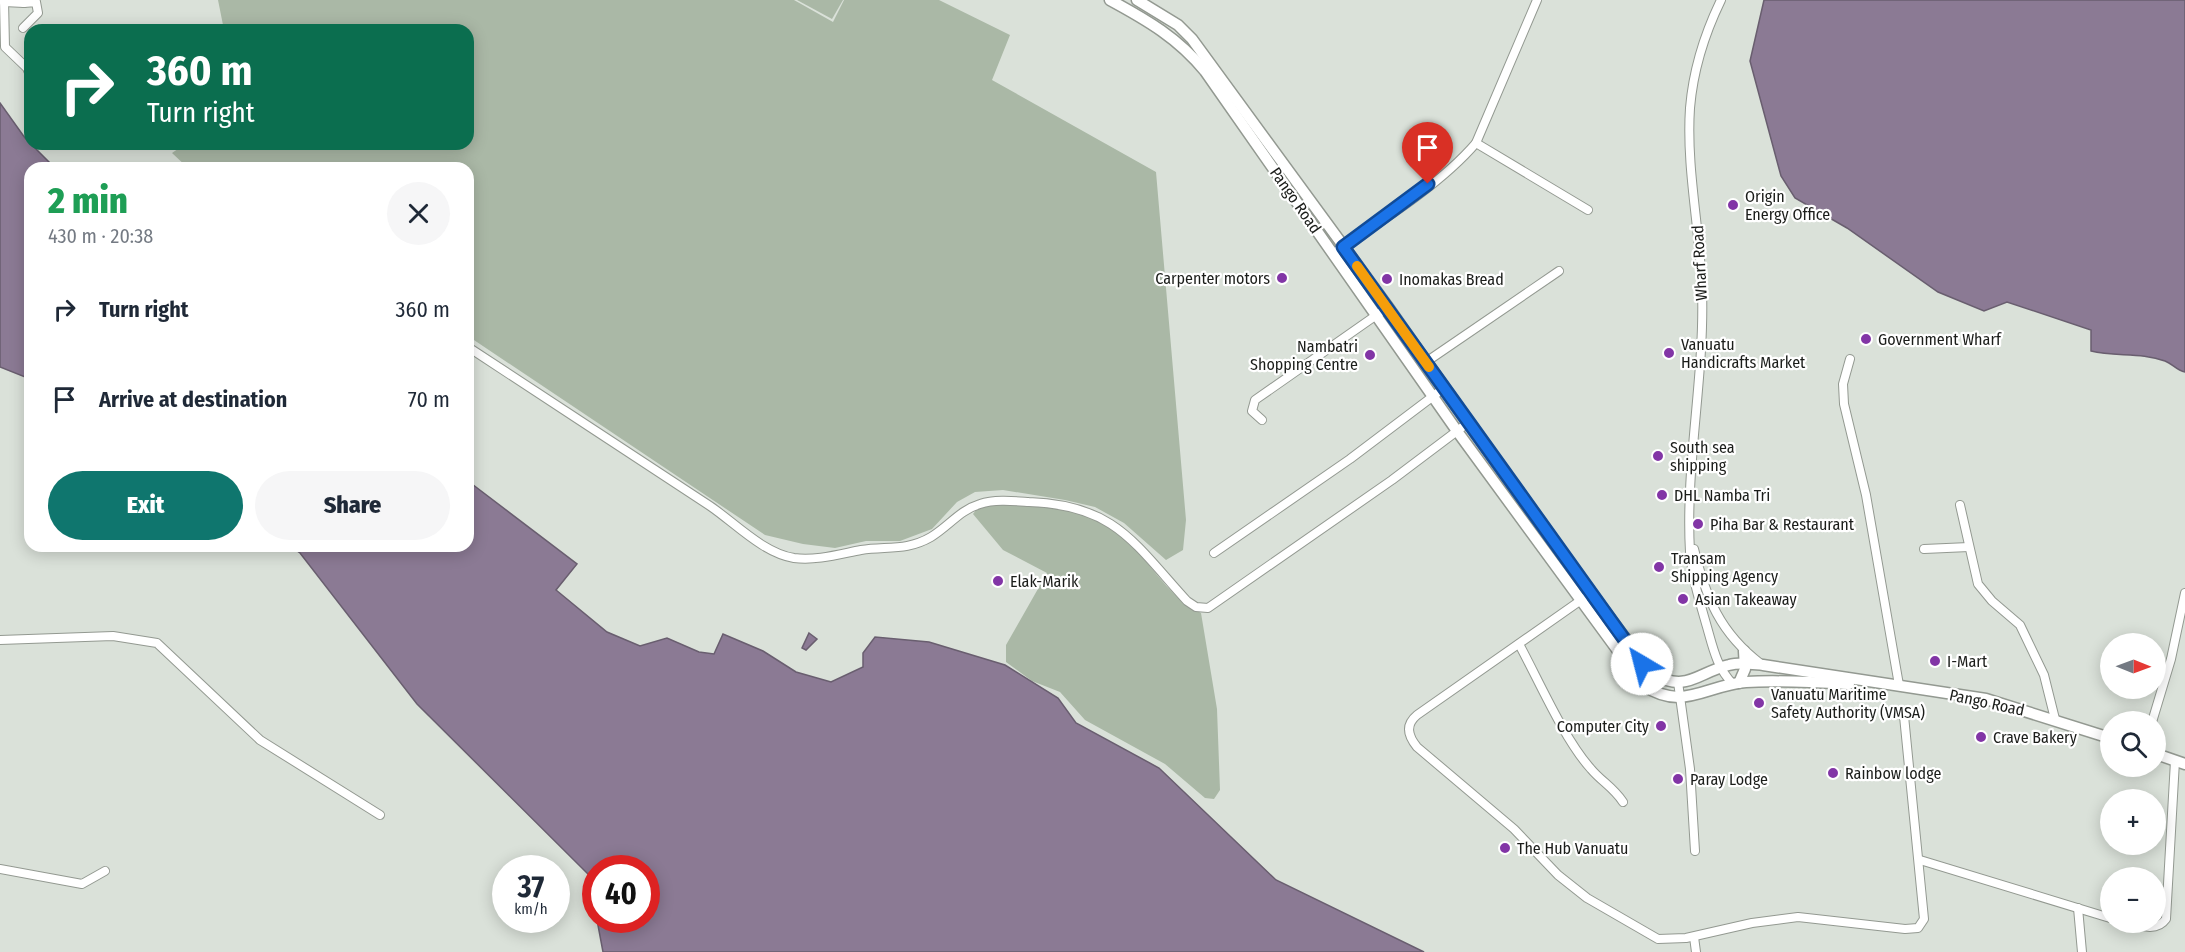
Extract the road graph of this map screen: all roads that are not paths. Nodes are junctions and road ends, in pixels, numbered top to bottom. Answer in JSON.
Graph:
{"nodes":[{"id":1,"x":1110,"y":0,"type":"edge"},
{"id":2,"x":1137,"y":0,"type":"edge"},
{"id":3,"x":1537,"y":0,"type":"edge"},
{"id":4,"x":1721,"y":0,"type":"edge"},
{"id":5,"x":4,"y":1,"type":"edge"},
{"id":6,"x":25,"y":1,"type":"edge"},
{"id":7,"x":27,"y":24,"type":"edge"},
{"id":8,"x":24,"y":65,"type":"edge"},
{"id":9,"x":1476,"y":143,"type":"junction"},
{"id":10,"x":1588,"y":210,"type":"dead end"},
{"id":11,"x":1339,"y":250,"type":"junction"},
{"id":12,"x":1559,"y":271,"type":"dead end"},
{"id":13,"x":1388,"y":307,"type":"junction"},
{"id":14,"x":1376,"y":316,"type":"junction"},
{"id":15,"x":474,"y":351,"type":"edge"},
{"id":16,"x":1850,"y":359,"type":"dead end"},
{"id":17,"x":1425,"y":362,"type":"junction"},
{"id":18,"x":1444,"y":388,"type":"junction"},
{"id":19,"x":1434,"y":398,"type":"junction"},
{"id":20,"x":1262,"y":420,"type":"dead end"},
{"id":21,"x":1469,"y":422,"type":"junction"},
{"id":22,"x":1457,"y":431,"type":"junction"},
{"id":23,"x":1960,"y":505,"type":"dead end"},
{"id":24,"x":1690,"y":531,"type":"junction"},
{"id":25,"x":1969,"y":547,"type":"junction"},
{"id":26,"x":1924,"y":549,"type":"dead end"},
{"id":27,"x":1214,"y":553,"type":"dead end"},
{"id":28,"x":2185,"y":593,"type":"edge"},
{"id":29,"x":1592,"y":594,"type":"junction"},
{"id":30,"x":1581,"y":600,"type":"junction"},
{"id":31,"x":2182,"y":614,"type":"edge"},
{"id":32,"x":0,"y":640,"type":"edge"},
{"id":33,"x":1519,"y":644,"type":"junction"},
{"id":34,"x":1744,"y":651,"type":"junction"},
{"id":35,"x":1746,"y":663,"type":"junction"},
{"id":36,"x":1763,"y":665,"type":"junction"},
{"id":37,"x":1720,"y":668,"type":"junction"},
{"id":38,"x":1861,"y":681,"type":"junction"},
{"id":39,"x":1678,"y":682,"type":"junction"},
{"id":40,"x":1736,"y":683,"type":"junction"},
{"id":41,"x":1899,"y":685,"type":"junction"},
{"id":42,"x":1680,"y":698,"type":"junction"},
{"id":43,"x":2155,"y":711,"type":"edge"},
{"id":44,"x":1904,"y":716,"type":"dead end"},
{"id":45,"x":2055,"y":719,"type":"junction"},
{"id":46,"x":2100,"y":735,"type":"edge"},
{"id":47,"x":2180,"y":763,"type":"edge"},
{"id":48,"x":1623,"y":802,"type":"dead end"},
{"id":49,"x":380,"y":815,"type":"dead end"},
{"id":50,"x":1695,"y":851,"type":"dead end"},
{"id":51,"x":1920,"y":860,"type":"junction"},
{"id":52,"x":0,"y":869,"type":"edge"},
{"id":53,"x":105,"y":871,"type":"dead end"},
{"id":54,"x":2078,"y":908,"type":"junction"},
{"id":55,"x":2100,"y":915,"type":"edge"},
{"id":56,"x":2166,"y":919,"type":"edge"},
{"id":57,"x":1694,"y":937,"type":"junction"},
{"id":58,"x":1696,"y":952,"type":"edge"},
{"id":59,"x":2082,"y":952,"type":"edge"}],
"edges":[{"from":1,"to":11,"type":"street","name":"Pango Road"},
{"from":2,"to":11,"type":"street","name":"Pango Road"},
{"from":3,"to":9,"type":"street"},
{"from":4,"to":24,"type":"street","name":"Wharf Road"},
{"from":5,"to":6,"type":"street"},
{"from":5,"to":8,"type":"street"},
{"from":6,"to":7,"type":"street"},
{"from":9,"to":10,"type":"street"},
{"from":9,"to":11,"type":"street"},
{"from":11,"to":13,"type":"street","name":"Pango Road"},
{"from":11,"to":14,"type":"street","name":"Pango Road"},
{"from":12,"to":17,"type":"street"},
{"from":13,"to":14,"type":"street"},
{"from":13,"to":17,"type":"street","name":"Pango Road"},
{"from":14,"to":19,"type":"street","name":"Pango Road"},
{"from":14,"to":20,"type":"street"},
{"from":15,"to":22,"type":"street"},
{"from":16,"to":41,"type":"street"},
{"from":17,"to":18,"type":"street","name":"Pango Road"},
{"from":18,"to":19,"type":"street"},
{"from":18,"to":21,"type":"street","name":"Pango Road"},
{"from":19,"to":22,"type":"street","name":"Pango Road"},
{"from":19,"to":27,"type":"street"},
{"from":21,"to":22,"type":"street"},
{"from":21,"to":29,"type":"street","name":"Pango Road"},
{"from":22,"to":30,"type":"street","name":"Pango Road"},
{"from":23,"to":25,"type":"street"},
{"from":24,"to":34,"type":"street","name":"Wharf Road"},
{"from":24,"to":37,"type":"street","name":"Wharf Road"},
{"from":25,"to":26,"type":"street"},
{"from":25,"to":45,"type":"street"},
{"from":28,"to":31,"type":"street"},
{"from":29,"to":30,"type":"street"},
{"from":29,"to":39,"type":"street","name":"Pango Road"},
{"from":30,"to":33,"type":"street"},
{"from":30,"to":42,"type":"street","name":"Pango Road"},
{"from":31,"to":43,"type":"street"},
{"from":32,"to":49,"type":"street"},
{"from":33,"to":48,"type":"street"},
{"from":33,"to":57,"type":"street"},
{"from":34,"to":35,"type":"street"},
{"from":34,"to":36,"type":"street","name":"Wharf Road"},
{"from":35,"to":36,"type":"street","name":"Pango Road"},
{"from":35,"to":37,"type":"street","name":"Pango Road"},
{"from":35,"to":40,"type":"street"},
{"from":36,"to":38,"type":"street","name":"Pango Road"},
{"from":37,"to":39,"type":"street","name":"Pango Road"},
{"from":37,"to":40,"type":"street","name":"Wharf Road"},
{"from":38,"to":40,"type":"street","name":"Pango Road"},
{"from":38,"to":41,"type":"street","name":"Pango Road"},
{"from":39,"to":42,"type":"street"},
{"from":40,"to":42,"type":"street","name":"Pango Road"},
{"from":41,"to":45,"type":"street","name":"Pango Road"},
{"from":42,"to":50,"type":"street"},
{"from":44,"to":51,"type":"street"},
{"from":45,"to":46,"type":"street","name":"Pango Road"},
{"from":47,"to":56,"type":"street"},
{"from":51,"to":54,"type":"street"},
{"from":51,"to":57,"type":"street"},
{"from":52,"to":53,"type":"street"},
{"from":54,"to":55,"type":"street"},
{"from":54,"to":59,"type":"street"},
{"from":57,"to":58,"type":"street"}]}
